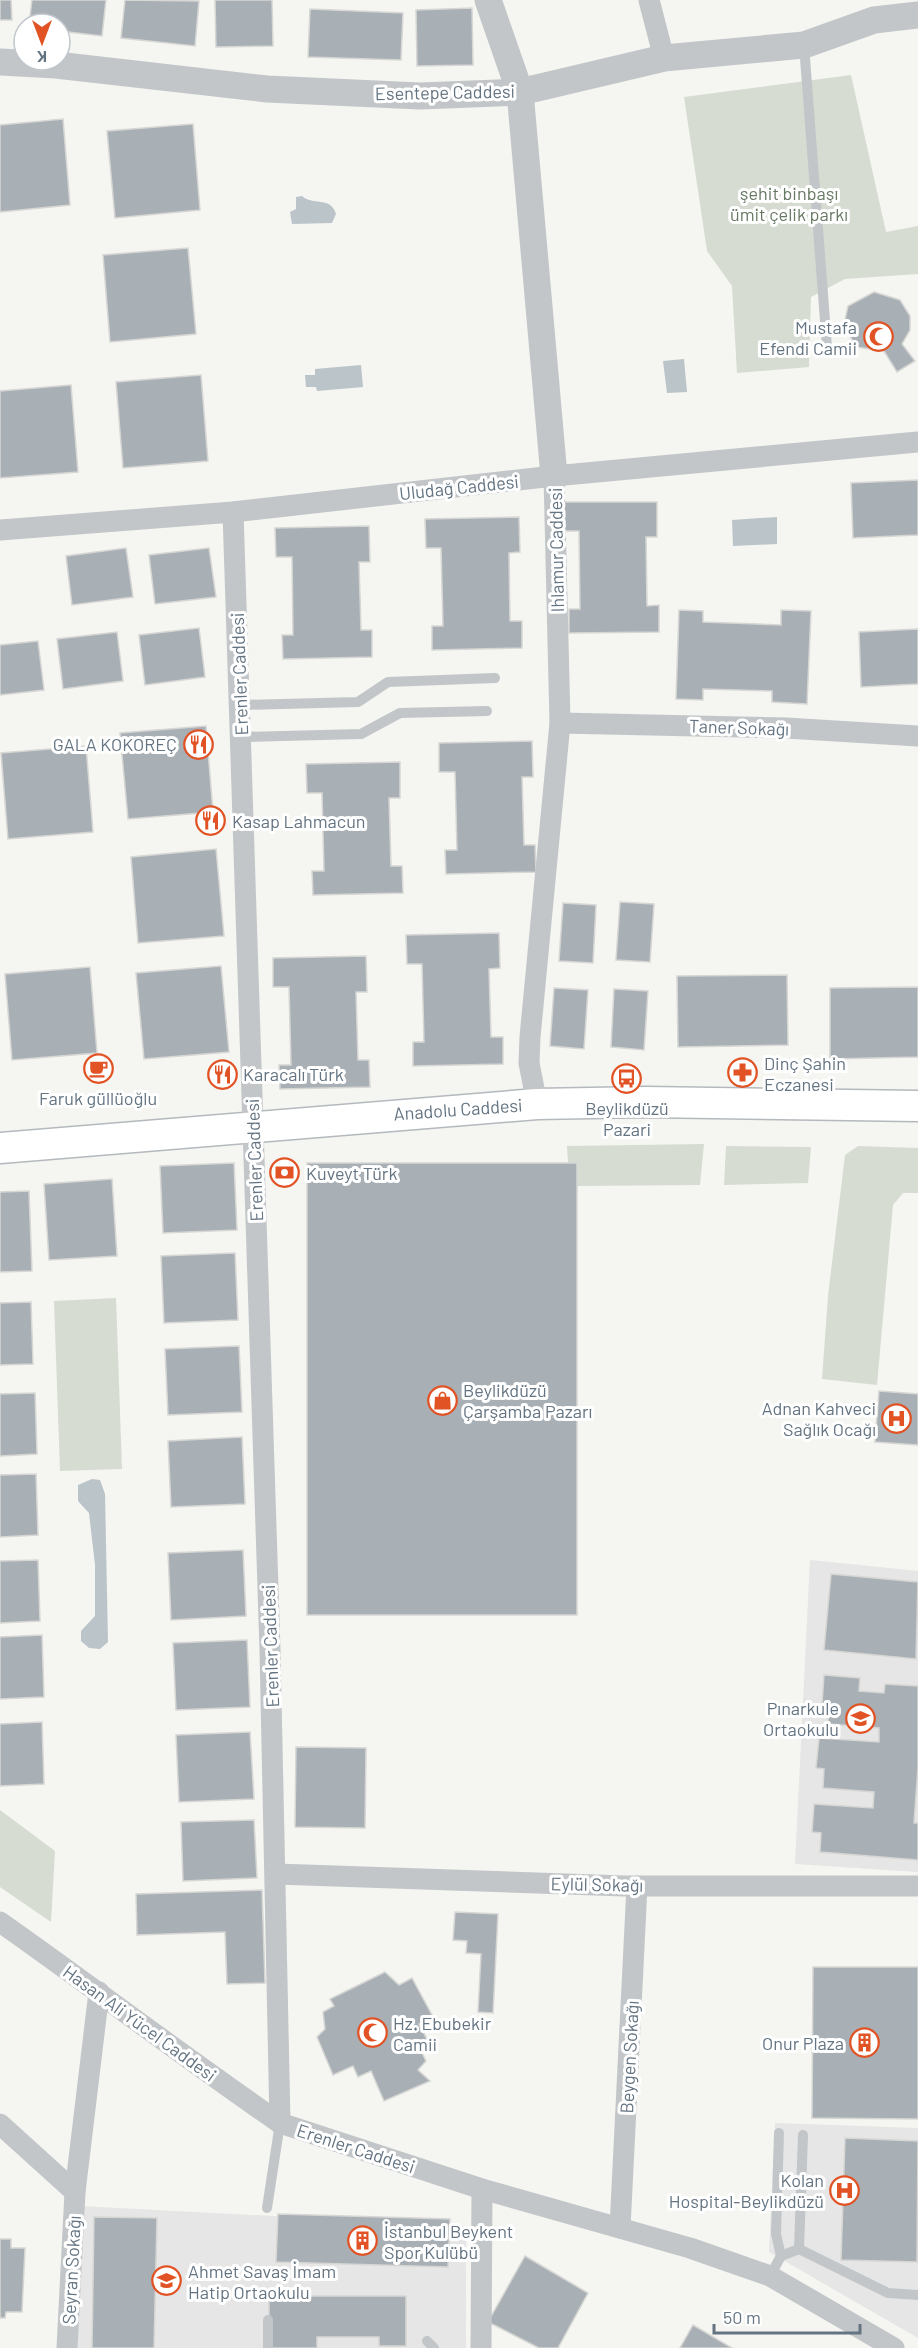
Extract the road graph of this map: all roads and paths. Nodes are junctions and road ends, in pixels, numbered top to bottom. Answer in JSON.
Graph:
{"nodes":[{"id":1,"x":488,"y":0,"type":"edge"},
{"id":2,"x":649,"y":0,"type":"edge"},
{"id":3,"x":918,"y":15,"type":"edge"},
{"id":4,"x":804,"y":45,"type":"junction"},
{"id":5,"x":664,"y":58,"type":"junction"},
{"id":6,"x":0,"y":62,"type":"edge"},
{"id":7,"x":520,"y":92,"type":"junction"},
{"id":8,"x":827,"y":347,"type":"dead end"},
{"id":9,"x":918,"y":442,"type":"edge"},
{"id":10,"x":554,"y":476,"type":"junction"},
{"id":11,"x":233,"y":512,"type":"junction"},
{"id":12,"x":0,"y":530,"type":"edge"},
{"id":13,"x":495,"y":678,"type":"dead end"},
{"id":14,"x":240,"y":705,"type":"junction"},
{"id":15,"x":487,"y":711,"type":"dead end"},
{"id":16,"x":560,"y":723,"type":"junction"},
{"id":17,"x":918,"y":736,"type":"edge"},
{"id":18,"x":241,"y":737,"type":"junction"},
{"id":19,"x":918,"y":1107,"type":"edge"},
{"id":20,"x":537,"y":1112,"type":"junction"},
{"id":21,"x":835,"y":1113,"type":"junction"},
{"id":22,"x":918,"y":1121,"type":"edge"},
{"id":23,"x":253,"y":1134,"type":"junction"},
{"id":24,"x":0,"y":1148,"type":"edge"},
{"id":25,"x":0,"y":1164,"type":"edge"},
{"id":26,"x":276,"y":1874,"type":"junction"},
{"id":27,"x":638,"y":1886,"type":"junction"},
{"id":28,"x":918,"y":1886,"type":"edge"},
{"id":29,"x":0,"y":1922,"type":"edge"},
{"id":30,"x":99,"y":1992,"type":"junction"},
{"id":31,"x":280,"y":2123,"type":"junction"},
{"id":32,"x":0,"y":2124,"type":"edge"},
{"id":33,"x":778,"y":2133,"type":"dead end"},
{"id":34,"x":803,"y":2134,"type":"dead end"},
{"id":35,"x":482,"y":2189,"type":"junction"},
{"id":36,"x":75,"y":2192,"type":"junction"},
{"id":37,"x":267,"y":2208,"type":"dead end"},
{"id":38,"x":620,"y":2228,"type":"junction"},
{"id":39,"x":799,"y":2249,"type":"junction"},
{"id":40,"x":781,"y":2256,"type":"junction"},
{"id":41,"x":770,"y":2276,"type":"junction"},
{"id":42,"x":918,"y":2295,"type":"edge"},
{"id":43,"x":268,"y":2320,"type":"dead end"},
{"id":44,"x":67,"y":2348,"type":"edge"},
{"id":45,"x":268,"y":2348,"type":"edge"},
{"id":46,"x":480,"y":2348,"type":"edge"},
{"id":47,"x":894,"y":2348,"type":"edge"}],
"edges":[{"from":1,"to":7,"type":"street","name":"Ihlamur Caddesi"},
{"from":2,"to":5,"type":"street"},
{"from":3,"to":4,"type":"street","name":"Esentepe Caddesi"},
{"from":4,"to":5,"type":"street","name":"Esentepe Caddesi"},
{"from":4,"to":8,"type":"lane"},
{"from":5,"to":7,"type":"street","name":"Esentepe Caddesi"},
{"from":6,"to":7,"type":"street","name":"Esentepe Caddesi"},
{"from":7,"to":10,"type":"street","name":"Ihlamur Caddesi"},
{"from":9,"to":10,"type":"street","name":"Uludağ Caddesi"},
{"from":10,"to":11,"type":"street","name":"Uludağ Caddesi"},
{"from":10,"to":16,"type":"street","name":"Ihlamur Caddesi"},
{"from":11,"to":12,"type":"street","name":"Uludağ Caddesi"},
{"from":11,"to":14,"type":"street","name":"Erenler Caddesi"},
{"from":13,"to":14,"type":"lane"},
{"from":14,"to":18,"type":"street","name":"Erenler Caddesi"},
{"from":15,"to":18,"type":"lane"},
{"from":16,"to":17,"type":"street","name":"Taner Sokağı"},
{"from":16,"to":20,"type":"street","name":"Ihlamur Caddesi"},
{"from":18,"to":23,"type":"street","name":"Erenler Caddesi"},
{"from":19,"to":21,"type":"main road","name":"Anadolu Caddesi"},
{"from":20,"to":21,"type":"main road","name":"Anadolu Caddesi"},
{"from":20,"to":23,"type":"main road","name":"Anadolu Caddesi"},
{"from":21,"to":22,"type":"main road","name":"Anadolu Caddesi"},
{"from":23,"to":24,"type":"main road","name":"Anadolu Caddesi"},
{"from":23,"to":25,"type":"main road","name":"Anadolu Caddesi"},
{"from":23,"to":26,"type":"street","name":"Erenler Caddesi"},
{"from":26,"to":27,"type":"street","name":"Eylül Sokağı"},
{"from":26,"to":31,"type":"street","name":"Erenler Caddesi"},
{"from":27,"to":28,"type":"street","name":"Eylül Sokağı"},
{"from":27,"to":38,"type":"street","name":"Beygen Sokağı"},
{"from":29,"to":30,"type":"street","name":"Hasan Ali Yücel Caddesi"},
{"from":30,"to":31,"type":"street","name":"Hasan Ali Yücel Caddesi"},
{"from":30,"to":36,"type":"street","name":"Seyran Sokağı"},
{"from":31,"to":35,"type":"street","name":"Erenler Caddesi"},
{"from":31,"to":37,"type":"lane"},
{"from":32,"to":36,"type":"street"},
{"from":33,"to":40,"type":"lane"},
{"from":34,"to":39,"type":"lane"},
{"from":35,"to":38,"type":"street","name":"Erenler Caddesi"},
{"from":35,"to":46,"type":"street"},
{"from":36,"to":44,"type":"street","name":"Seyran Sokağı"},
{"from":38,"to":41,"type":"street","name":"Erenler Caddesi"},
{"from":39,"to":40,"type":"lane"},
{"from":39,"to":42,"type":"lane"},
{"from":40,"to":41,"type":"lane"},
{"from":41,"to":47,"type":"street","name":"Erenler Caddesi"},
{"from":43,"to":45,"type":"lane"}]}
